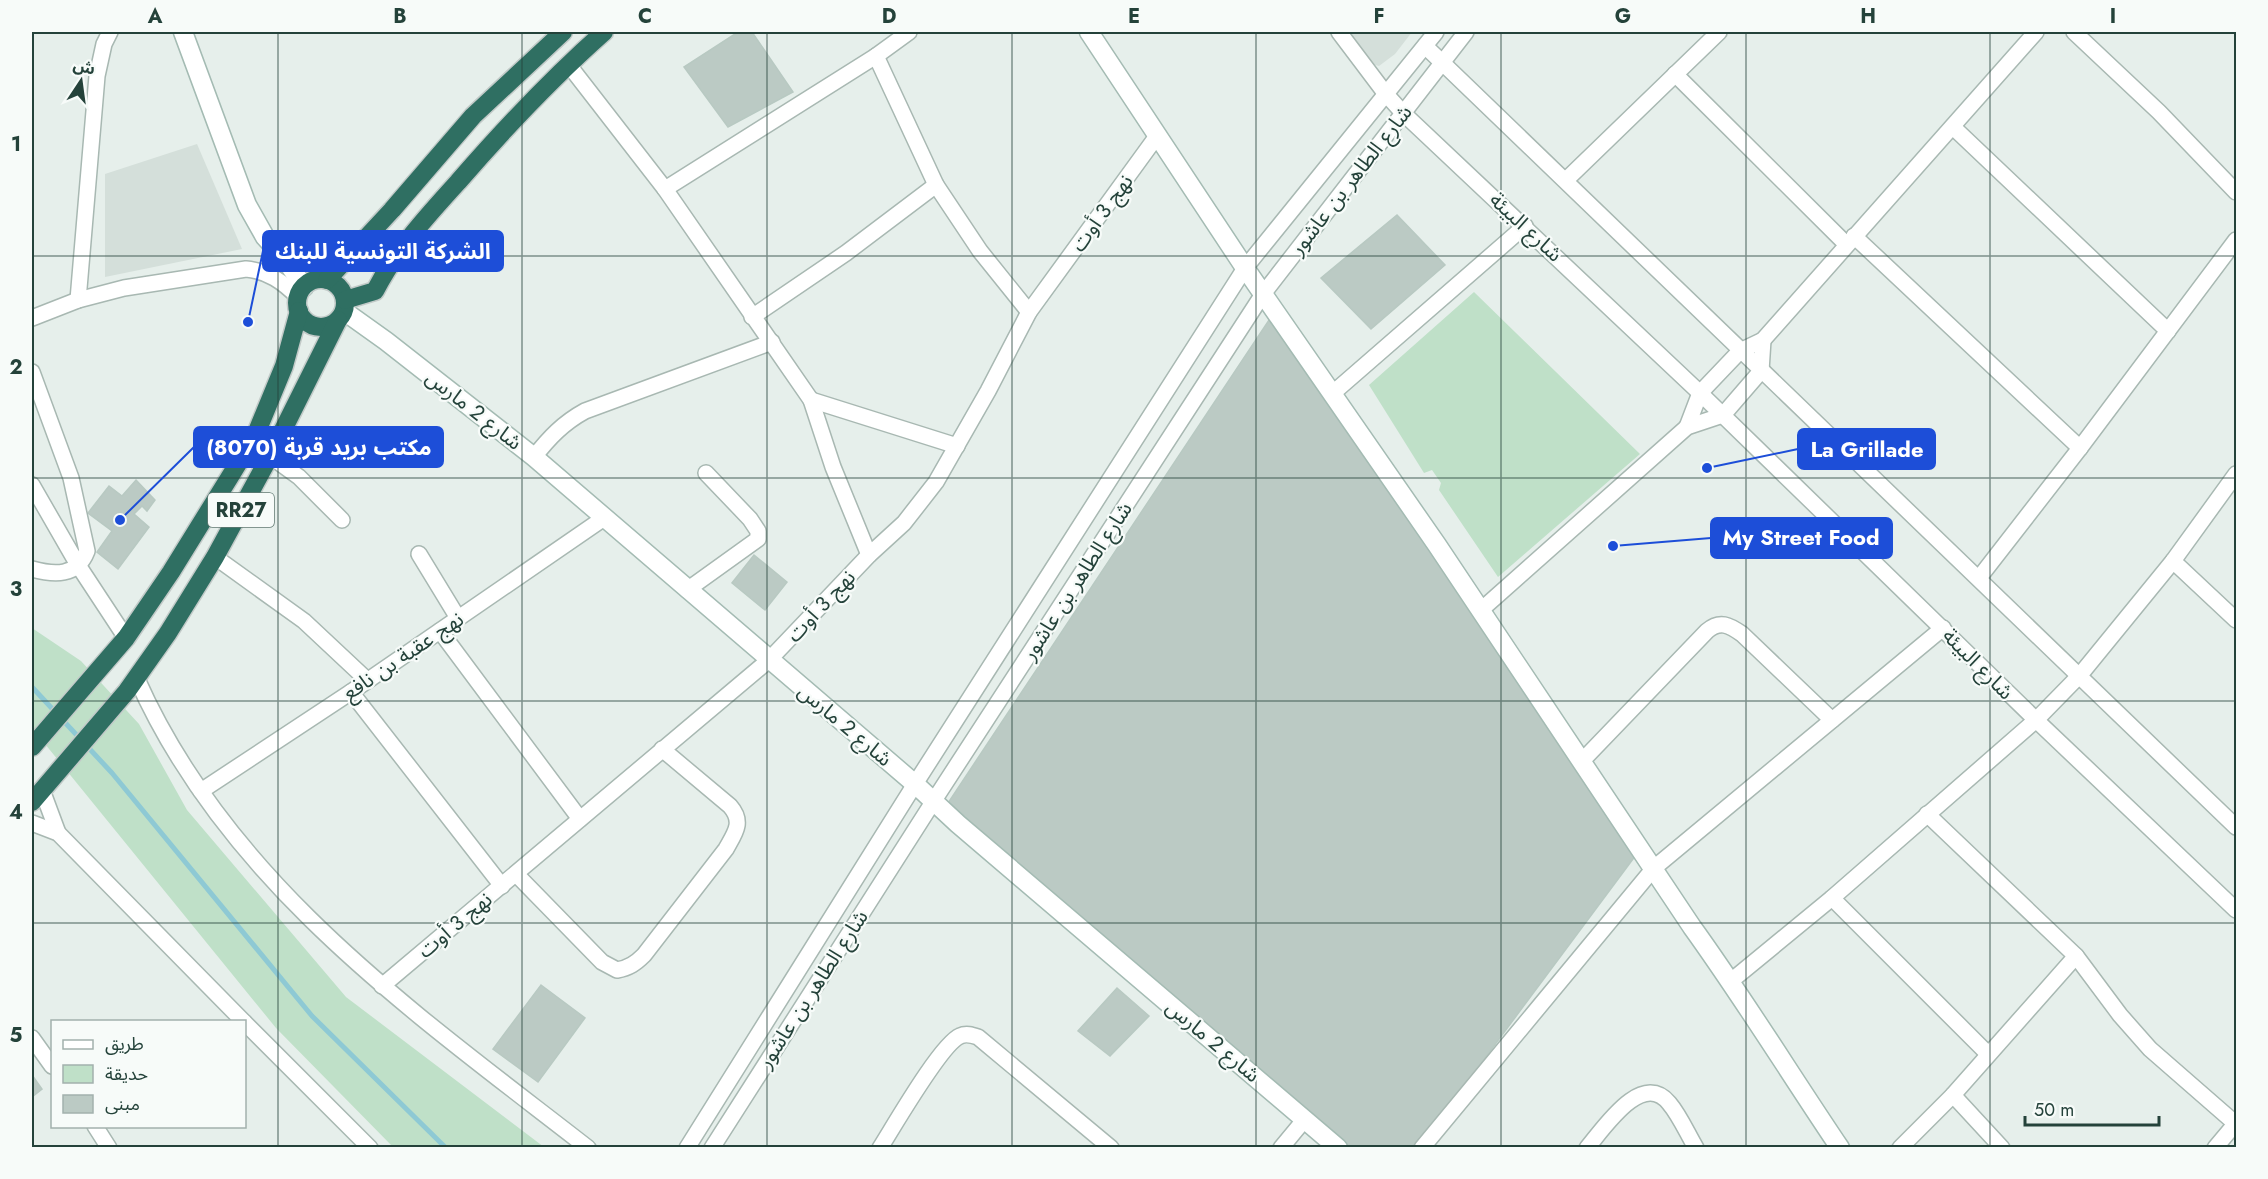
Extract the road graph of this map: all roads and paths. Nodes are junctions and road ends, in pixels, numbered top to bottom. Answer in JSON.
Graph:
{"nodes":[{"id":1,"x":110,"y":32,"type":"edge"},
{"id":2,"x":183,"y":32,"type":"edge"},
{"id":3,"x":562,"y":32,"type":"edge"},
{"id":4,"x":604,"y":32,"type":"edge"},
{"id":5,"x":909,"y":32,"type":"edge"},
{"id":6,"x":1089,"y":32,"type":"edge"},
{"id":7,"x":1339,"y":32,"type":"edge"},
{"id":8,"x":1436,"y":32,"type":"edge"},
{"id":9,"x":1466,"y":32,"type":"edge"},
{"id":10,"x":1719,"y":32,"type":"edge"},
{"id":11,"x":2036,"y":32,"type":"edge"},
{"id":12,"x":2073,"y":32,"type":"edge"},
{"id":13,"x":1425,"y":46,"type":"junction"},
{"id":14,"x":876,"y":56,"type":"junction"},
{"id":15,"x":1443,"y":62,"type":"junction"},
{"id":16,"x":568,"y":64,"type":"junction"},
{"id":17,"x":1675,"y":74,"type":"junction"},
{"id":18,"x":1385,"y":93,"type":"junction"},
{"id":19,"x":1403,"y":112,"type":"junction"},
{"id":20,"x":1953,"y":127,"type":"junction"},
{"id":21,"x":1157,"y":136,"type":"junction"},
{"id":22,"x":1566,"y":180,"type":"junction"},
{"id":23,"x":936,"y":185,"type":"junction"},
{"id":24,"x":665,"y":189,"type":"junction"},
{"id":25,"x":2236,"y":192,"type":"edge"},
{"id":26,"x":1525,"y":226,"type":"junction"},
{"id":27,"x":1850,"y":240,"type":"junction"},
{"id":28,"x":2236,"y":240,"type":"edge"},
{"id":29,"x":1245,"y":268,"type":"junction"},
{"id":30,"x":309,"y":291,"type":"junction"},
{"id":31,"x":1263,"y":294,"type":"junction"},
{"id":32,"x":78,"y":300,"type":"junction"},
{"id":33,"x":343,"y":310,"type":"junction"},
{"id":34,"x":1029,"y":312,"type":"junction"},
{"id":35,"x":752,"y":317,"type":"junction"},
{"id":36,"x":32,"y":318,"type":"edge"},
{"id":37,"x":2168,"y":331,"type":"junction"},
{"id":38,"x":1763,"y":340,"type":"junction"},
{"id":39,"x":772,"y":342,"type":"junction"},
{"id":40,"x":1740,"y":351,"type":"junction"},
{"id":41,"x":1761,"y":371,"type":"junction"},
{"id":42,"x":32,"y":372,"type":"edge"},
{"id":43,"x":1333,"y":393,"type":"junction"},
{"id":44,"x":1700,"y":393,"type":"junction"},
{"id":45,"x":811,"y":400,"type":"junction"},
{"id":46,"x":1723,"y":415,"type":"junction"},
{"id":47,"x":1687,"y":427,"type":"junction"},
{"id":48,"x":957,"y":446,"type":"junction"},
{"id":49,"x":2080,"y":448,"type":"junction"},
{"id":50,"x":270,"y":456,"type":"junction"},
{"id":51,"x":534,"y":457,"type":"junction"},
{"id":52,"x":706,"y":473,"type":"dead end"},
{"id":53,"x":2236,"y":474,"type":"edge"},
{"id":54,"x":32,"y":485,"type":"edge"},
{"id":55,"x":604,"y":518,"type":"junction"},
{"id":56,"x":342,"y":520,"type":"dead end"},
{"id":57,"x":419,"y":554,"type":"dead end"},
{"id":58,"x":869,"y":555,"type":"junction"},
{"id":59,"x":214,"y":557,"type":"junction"},
{"id":60,"x":2173,"y":561,"type":"junction"},
{"id":61,"x":78,"y":565,"type":"junction"},
{"id":62,"x":32,"y":569,"type":"edge"},
{"id":63,"x":1979,"y":578,"type":"junction"},
{"id":64,"x":687,"y":590,"type":"junction"},
{"id":65,"x":1481,"y":610,"type":"junction"},
{"id":66,"x":458,"y":618,"type":"junction"},
{"id":67,"x":2236,"y":620,"type":"edge"},
{"id":68,"x":1943,"y":628,"type":"junction"},
{"id":69,"x":440,"y":631,"type":"junction"},
{"id":70,"x":126,"y":638,"type":"junction"},
{"id":71,"x":769,"y":660,"type":"junction"},
{"id":72,"x":2080,"y":675,"type":"junction"},
{"id":73,"x":367,"y":680,"type":"junction"},
{"id":74,"x":132,"y":685,"type":"junction"},
{"id":75,"x":351,"y":692,"type":"junction"},
{"id":76,"x":1832,"y":720,"type":"junction"},
{"id":77,"x":2036,"y":720,"type":"junction"},
{"id":78,"x":32,"y":747,"type":"edge"},
{"id":79,"x":662,"y":749,"type":"junction"},
{"id":80,"x":1582,"y":760,"type":"junction"},
{"id":81,"x":915,"y":784,"type":"junction"},
{"id":82,"x":42,"y":791,"type":"edge"},
{"id":83,"x":201,"y":791,"type":"junction"},
{"id":84,"x":933,"y":802,"type":"junction"},
{"id":85,"x":1927,"y":814,"type":"junction"},
{"id":86,"x":580,"y":819,"type":"junction"},
{"id":87,"x":2235,"y":821,"type":"edge"},
{"id":88,"x":32,"y":823,"type":"edge"},
{"id":89,"x":58,"y":833,"type":"junction"},
{"id":90,"x":1653,"y":868,"type":"junction"},
{"id":91,"x":516,"y":874,"type":"junction"},
{"id":92,"x":502,"y":886,"type":"junction"},
{"id":93,"x":1832,"y":898,"type":"junction"},
{"id":94,"x":2236,"y":910,"type":"edge"},
{"id":95,"x":2076,"y":956,"type":"junction"},
{"id":96,"x":1731,"y":981,"type":"junction"},
{"id":97,"x":382,"y":986,"type":"junction"},
{"id":98,"x":242,"y":1020,"type":"edge"},
{"id":99,"x":246,"y":1024,"type":"edge"},
{"id":100,"x":32,"y":1038,"type":"edge"},
{"id":101,"x":1988,"y":1054,"type":"junction"},
{"id":102,"x":51,"y":1065,"type":"edge"},
{"id":103,"x":1953,"y":1095,"type":"junction"},
{"id":104,"x":1305,"y":1119,"type":"junction"},
{"id":105,"x":2236,"y":1124,"type":"edge"},
{"id":106,"x":96,"y":1128,"type":"edge"},
{"id":107,"x":110,"y":1148,"type":"edge"},
{"id":108,"x":370,"y":1148,"type":"edge"},
{"id":109,"x":588,"y":1148,"type":"edge"},
{"id":110,"x":687,"y":1148,"type":"edge"},
{"id":111,"x":712,"y":1148,"type":"edge"},
{"id":112,"x":880,"y":1148,"type":"edge"},
{"id":113,"x":1111,"y":1148,"type":"edge"},
{"id":114,"x":1281,"y":1148,"type":"edge"},
{"id":115,"x":1338,"y":1148,"type":"edge"},
{"id":116,"x":1422,"y":1148,"type":"edge"},
{"id":117,"x":1587,"y":1148,"type":"edge"},
{"id":118,"x":1696,"y":1148,"type":"edge"},
{"id":119,"x":1840,"y":1148,"type":"edge"},
{"id":120,"x":1900,"y":1148,"type":"edge"},
{"id":121,"x":2002,"y":1148,"type":"edge"},
{"id":122,"x":2215,"y":1148,"type":"edge"}],
"edges":[{"from":1,"to":32,"type":"street"},
{"from":2,"to":30,"type":"street"},
{"from":3,"to":30,"type":"highway","number":"RR27"},
{"from":4,"to":16,"type":"highway"},
{"from":5,"to":14,"type":"street"},
{"from":6,"to":21,"type":"street"},
{"from":7,"to":18,"type":"street","name":"شارع البيئة"},
{"from":8,"to":13,"type":"street","name":"شارع الطاهر بن عاشور"},
{"from":9,"to":15,"type":"street","name":"شارع الطاهر بن عاشور"},
{"from":10,"to":17,"type":"street"},
{"from":11,"to":20,"type":"street"},
{"from":12,"to":25,"type":"street"},
{"from":13,"to":15,"type":"street"},
{"from":13,"to":18,"type":"street","name":"شارع الطاهر بن عاشور"},
{"from":14,"to":23,"type":"street"},
{"from":14,"to":24,"type":"street"},
{"from":15,"to":19,"type":"street","name":"شارع الطاهر بن عاشور"},
{"from":15,"to":22,"type":"street"},
{"from":16,"to":24,"type":"street"},
{"from":16,"to":33,"type":"highway"},
{"from":17,"to":22,"type":"street"},
{"from":17,"to":27,"type":"street"},
{"from":18,"to":19,"type":"street","name":"شارع البيئة"},
{"from":18,"to":29,"type":"street","name":"شارع الطاهر بن عاشور"},
{"from":19,"to":26,"type":"street","name":"شارع البيئة"},
{"from":19,"to":31,"type":"street","name":"شارع الطاهر بن عاشور"},
{"from":20,"to":27,"type":"street"},
{"from":20,"to":37,"type":"street"},
{"from":21,"to":29,"type":"street"},
{"from":21,"to":34,"type":"street","name":"نهج 3 أوت"},
{"from":22,"to":40,"type":"street"},
{"from":23,"to":34,"type":"street"},
{"from":23,"to":35,"type":"street"},
{"from":24,"to":35,"type":"street"},
{"from":26,"to":43,"type":"street"},
{"from":26,"to":44,"type":"street","name":"شارع البيئة"},
{"from":27,"to":38,"type":"street"},
{"from":27,"to":49,"type":"street"},
{"from":28,"to":37,"type":"street"},
{"from":29,"to":31,"type":"street"},
{"from":29,"to":81,"type":"street","name":"شارع الطاهر بن عاشور"},
{"from":30,"to":32,"type":"street"},
{"from":30,"to":33,"type":"highway"},
{"from":30,"to":33,"type":"highway"},
{"from":30,"to":70,"type":"highway","number":"RR27"},
{"from":31,"to":43,"type":"street"},
{"from":31,"to":84,"type":"street","name":"شارع الطاهر بن عاشور"},
{"from":32,"to":36,"type":"street"},
{"from":33,"to":50,"type":"highway","number":"RR27"},
{"from":33,"to":51,"type":"street","name":"شارع 2 مارس"},
{"from":34,"to":48,"type":"street","name":"نهج 3 أوت"},
{"from":35,"to":39,"type":"street"},
{"from":37,"to":49,"type":"street"},
{"from":38,"to":40,"type":"street"},
{"from":38,"to":41,"type":"street"},
{"from":39,"to":45,"type":"street"},
{"from":39,"to":51,"type":"street"},
{"from":40,"to":41,"type":"street"},
{"from":40,"to":44,"type":"street"},
{"from":41,"to":46,"type":"street"},
{"from":41,"to":63,"type":"street"},
{"from":42,"to":61,"type":"street"},
{"from":43,"to":65,"type":"street"},
{"from":44,"to":46,"type":"street","name":"شارع البيئة"},
{"from":44,"to":47,"type":"street"},
{"from":45,"to":48,"type":"street"},
{"from":45,"to":58,"type":"street"},
{"from":46,"to":47,"type":"street"},
{"from":46,"to":68,"type":"street","name":"شارع البيئة"},
{"from":47,"to":65,"type":"street"},
{"from":48,"to":58,"type":"street","name":"نهج 3 أوت"},
{"from":49,"to":63,"type":"street"},
{"from":50,"to":56,"type":"street"},
{"from":50,"to":59,"type":"highway","number":"RR27"},
{"from":51,"to":55,"type":"street","name":"شارع 2 مارس"},
{"from":52,"to":64,"type":"street"},
{"from":53,"to":60,"type":"street"},
{"from":54,"to":61,"type":"street"},
{"from":55,"to":64,"type":"street","name":"شارع 2 مارس"},
{"from":55,"to":66,"type":"street","name":"نهج عقبة بن نافع"},
{"from":57,"to":66,"type":"street"},
{"from":58,"to":71,"type":"street","name":"نهج 3 أوت"},
{"from":59,"to":73,"type":"street"},
{"from":59,"to":74,"type":"highway","number":"RR27"},
{"from":60,"to":67,"type":"street"},
{"from":60,"to":72,"type":"street"},
{"from":61,"to":62,"type":"street"},
{"from":61,"to":70,"type":"street"},
{"from":63,"to":72,"type":"street"},
{"from":64,"to":71,"type":"street","name":"شارع 2 مارس"},
{"from":65,"to":80,"type":"street"},
{"from":66,"to":69,"type":"street","name":"نهج عقبة بن نافع"},
{"from":68,"to":76,"type":"street"},
{"from":68,"to":77,"type":"street","name":"شارع البيئة"},
{"from":69,"to":73,"type":"street","name":"نهج عقبة بن نافع"},
{"from":69,"to":86,"type":"street"},
{"from":70,"to":78,"type":"highway","number":"RR27"},
{"from":71,"to":79,"type":"street","name":"نهج 3 أوت"},
{"from":71,"to":81,"type":"street","name":"شارع 2 مارس"},
{"from":72,"to":77,"type":"street"},
{"from":72,"to":87,"type":"street"},
{"from":73,"to":75,"type":"street","name":"نهج عقبة بن نافع"},
{"from":74,"to":82,"type":"highway","number":"RR27"},
{"from":74,"to":83,"type":"street"},
{"from":75,"to":83,"type":"street","name":"نهج عقبة بن نافع"},
{"from":75,"to":92,"type":"street"},
{"from":76,"to":80,"type":"street"},
{"from":76,"to":90,"type":"street"},
{"from":77,"to":85,"type":"street"},
{"from":77,"to":94,"type":"street","name":"شارع البيئة"},
{"from":79,"to":86,"type":"street","name":"نهج 3 أوت"},
{"from":79,"to":91,"type":"street"},
{"from":80,"to":90,"type":"street"},
{"from":81,"to":84,"type":"street","name":"شارع 2 مارس"},
{"from":81,"to":110,"type":"street","name":"شارع الطاهر بن عاشور"},
{"from":82,"to":89,"type":"street"},
{"from":83,"to":97,"type":"street"},
{"from":84,"to":104,"type":"street","name":"شارع 2 مارس"},
{"from":84,"to":111,"type":"street","name":"شارع الطاهر بن عاشور"},
{"from":85,"to":93,"type":"street"},
{"from":85,"to":95,"type":"street"},
{"from":86,"to":91,"type":"street","name":"نهج 3 أوت"},
{"from":88,"to":89,"type":"street"},
{"from":89,"to":98,"type":"street"},
{"from":90,"to":96,"type":"street"},
{"from":90,"to":116,"type":"street"},
{"from":91,"to":92,"type":"street","name":"نهج 3 أوت"},
{"from":92,"to":97,"type":"street","name":"نهج 3 أوت"},
{"from":93,"to":96,"type":"street"},
{"from":93,"to":101,"type":"street"},
{"from":95,"to":101,"type":"street"},
{"from":95,"to":105,"type":"street"},
{"from":96,"to":119,"type":"street"},
{"from":97,"to":109,"type":"street"},
{"from":99,"to":108,"type":"street"},
{"from":100,"to":102,"type":"street"},
{"from":101,"to":103,"type":"street"},
{"from":103,"to":120,"type":"street"},
{"from":103,"to":121,"type":"street"},
{"from":104,"to":114,"type":"street"},
{"from":104,"to":115,"type":"street","name":"شارع 2 مارس"},
{"from":105,"to":122,"type":"street"},
{"from":106,"to":107,"type":"street"},
{"from":112,"to":113,"type":"street"},
{"from":117,"to":118,"type":"street"}]}
